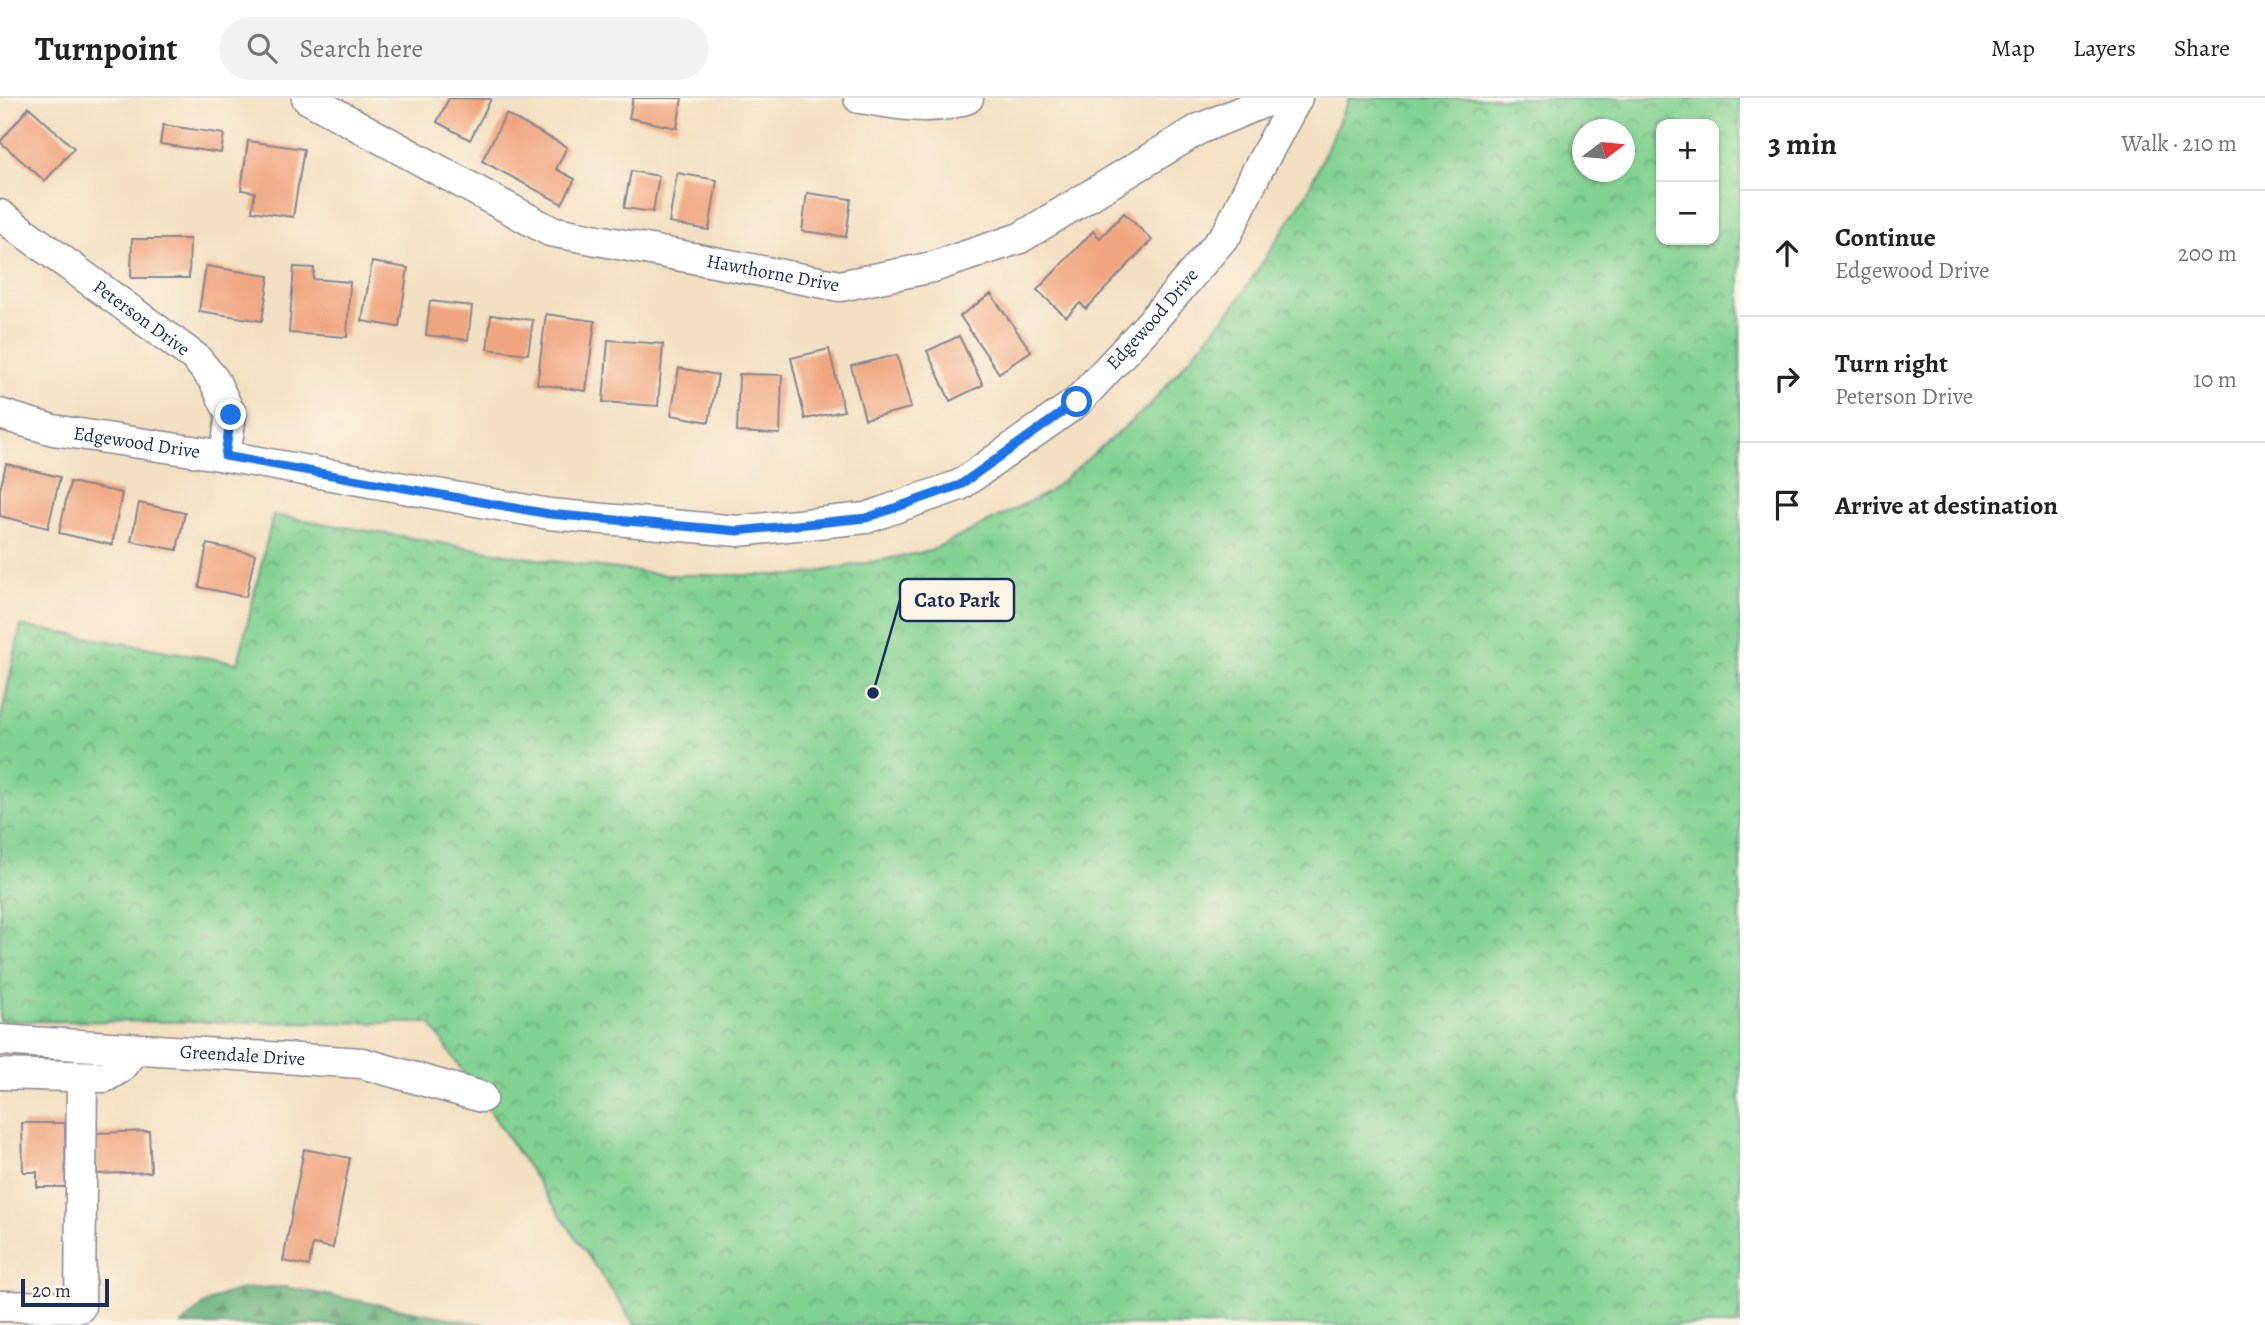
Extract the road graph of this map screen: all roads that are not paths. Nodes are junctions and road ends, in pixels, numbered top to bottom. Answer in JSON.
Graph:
{"nodes":[{"id":1,"x":307,"y":98,"type":"edge"},
{"id":2,"x":859,"y":98,"type":"edge"},
{"id":3,"x":968,"y":98,"type":"edge"},
{"id":4,"x":1274,"y":98,"type":"edge"},
{"id":5,"x":1297,"y":98,"type":"edge"},
{"id":6,"x":0,"y":215,"type":"edge"},
{"id":7,"x":0,"y":414,"type":"edge"},
{"id":8,"x":225,"y":456,"type":"junction"},
{"id":9,"x":0,"y":1040,"type":"edge"},
{"id":10,"x":135,"y":1049,"type":"junction"},
{"id":11,"x":0,"y":1074,"type":"edge"},
{"id":12,"x":82,"y":1078,"type":"junction"},
{"id":13,"x":482,"y":1097,"type":"dead end"},
{"id":14,"x":0,"y":1306,"type":"edge"}],
"edges":[{"from":1,"to":4,"type":"street","name":"Hawthorne Drive"},
{"from":2,"to":3,"type":"street"},
{"from":5,"to":8,"type":"street","name":"Edgewood Drive"},
{"from":6,"to":8,"type":"street","name":"Peterson Drive"},
{"from":7,"to":8,"type":"street","name":"Edgewood Drive"},
{"from":9,"to":10,"type":"street","name":"Greendale Drive"},
{"from":10,"to":12,"type":"street"},
{"from":10,"to":13,"type":"street","name":"Greendale Drive"},
{"from":11,"to":12,"type":"street"},
{"from":12,"to":14,"type":"street"}]}
